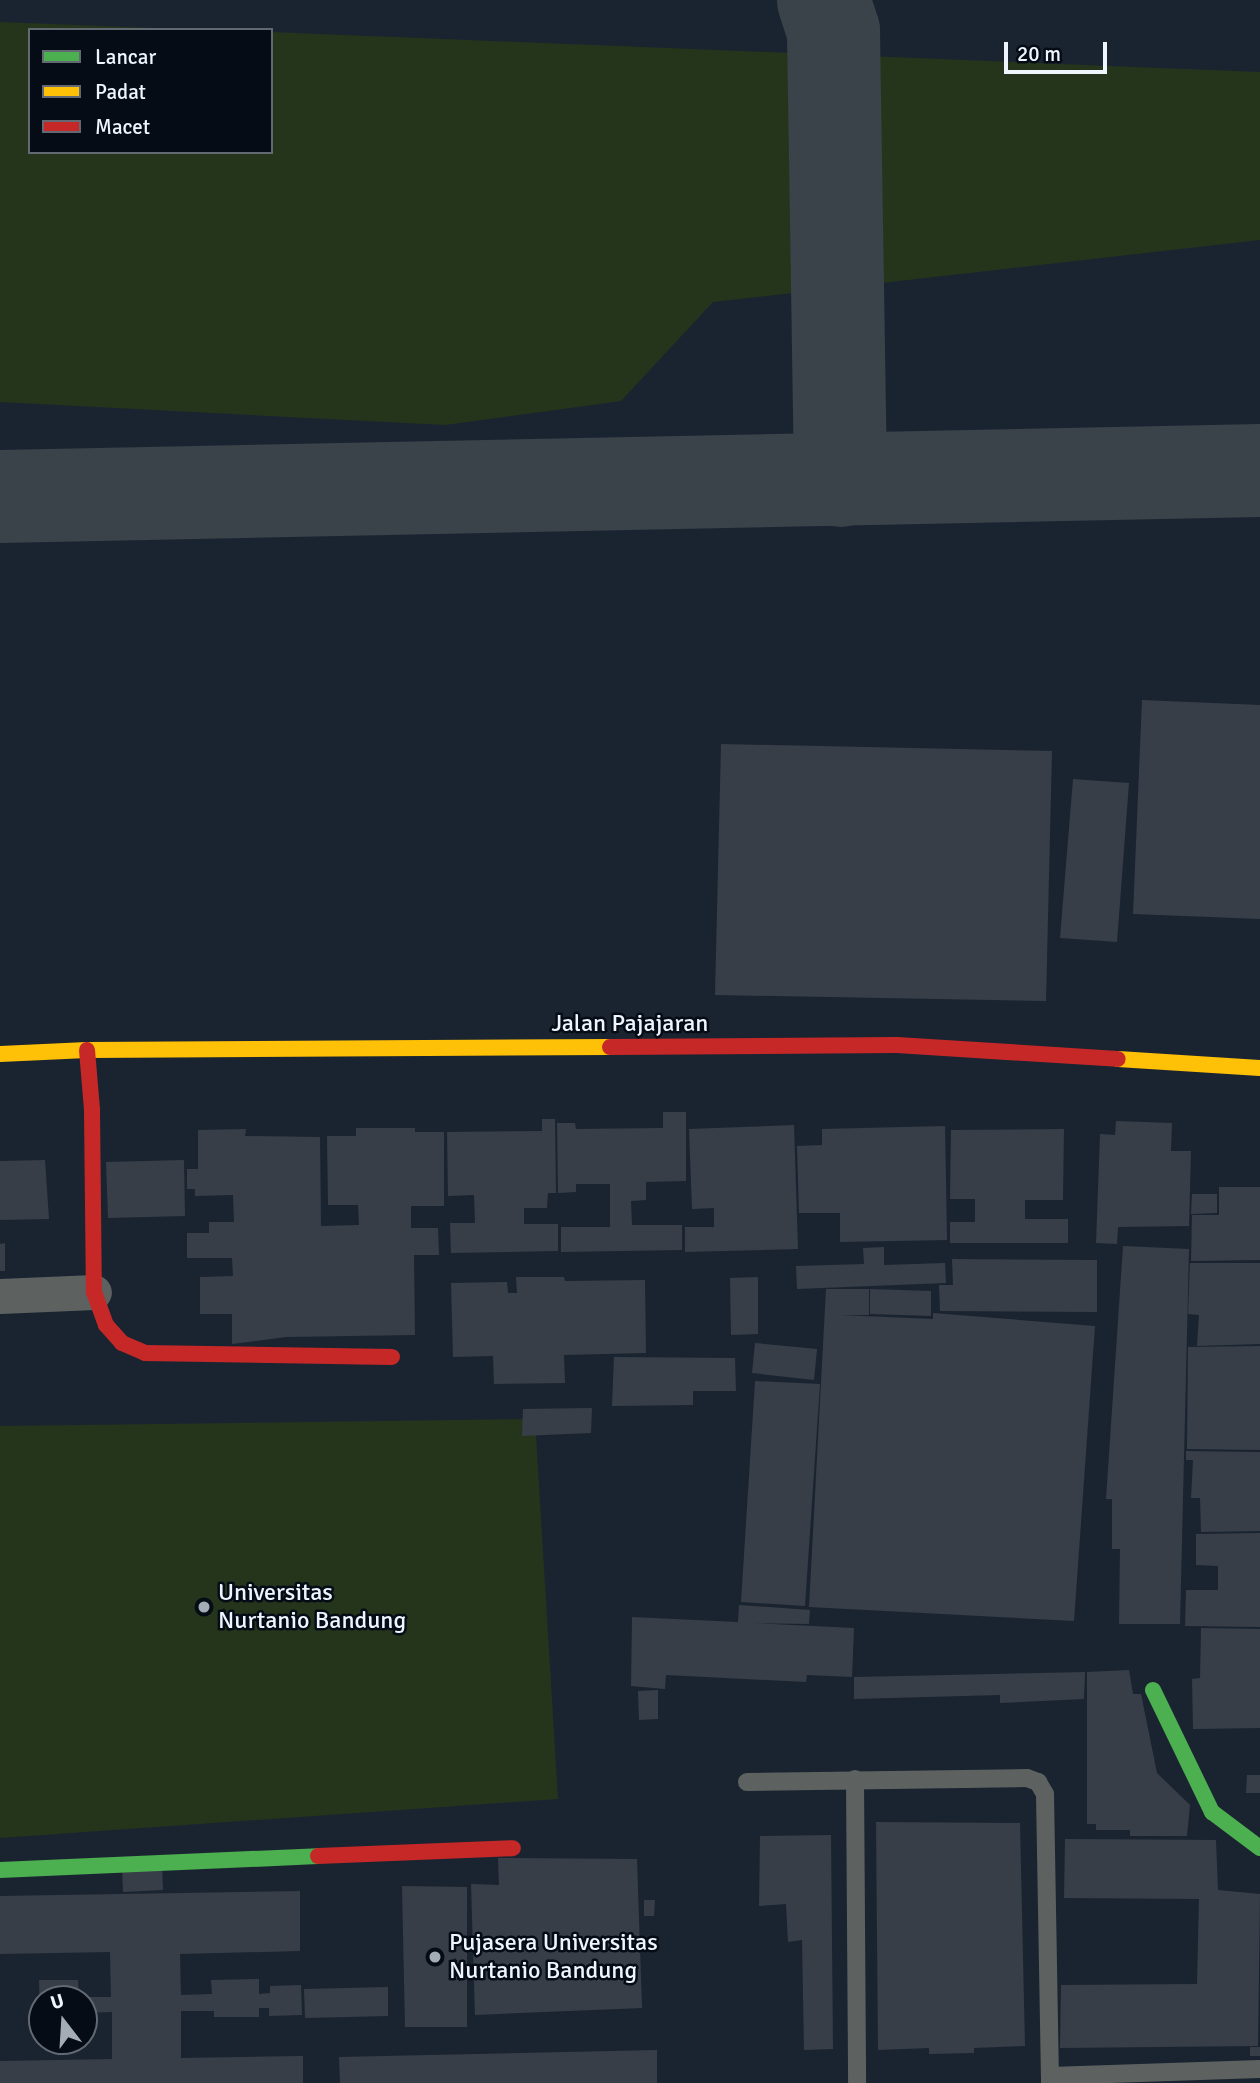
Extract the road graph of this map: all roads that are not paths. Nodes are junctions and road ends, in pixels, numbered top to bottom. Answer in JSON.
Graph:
{"nodes":[{"id":1,"x":87,"y":1050,"type":"junction"},
{"id":2,"x":0,"y":1054,"type":"edge"},
{"id":3,"x":1260,"y":1068,"type":"edge"},
{"id":4,"x":94,"y":1292,"type":"junction"},
{"id":5,"x":0,"y":1296,"type":"edge"},
{"id":6,"x":392,"y":1357,"type":"dead end"},
{"id":7,"x":1153,"y":1690,"type":"dead end"},
{"id":8,"x":855,"y":1779,"type":"junction"},
{"id":9,"x":747,"y":1782,"type":"dead end"},
{"id":10,"x":513,"y":1848,"type":"dead end"},
{"id":11,"x":1260,"y":1848,"type":"edge"},
{"id":12,"x":0,"y":1870,"type":"edge"},
{"id":13,"x":1260,"y":2069,"type":"edge"},
{"id":14,"x":1050,"y":2079,"type":"edge"},
{"id":15,"x":858,"y":2083,"type":"edge"}],
"edges":[{"from":1,"to":2,"type":"street","name":"Jalan Pajajaran"},
{"from":1,"to":3,"type":"street","name":"Jalan Pajajaran"},
{"from":1,"to":4,"type":"street"},
{"from":4,"to":5,"type":"street"},
{"from":4,"to":6,"type":"street"},
{"from":7,"to":11,"type":"street"},
{"from":8,"to":9,"type":"lane"},
{"from":8,"to":14,"type":"lane"},
{"from":8,"to":15,"type":"lane"},
{"from":10,"to":12,"type":"street"},
{"from":13,"to":14,"type":"lane"}]}
